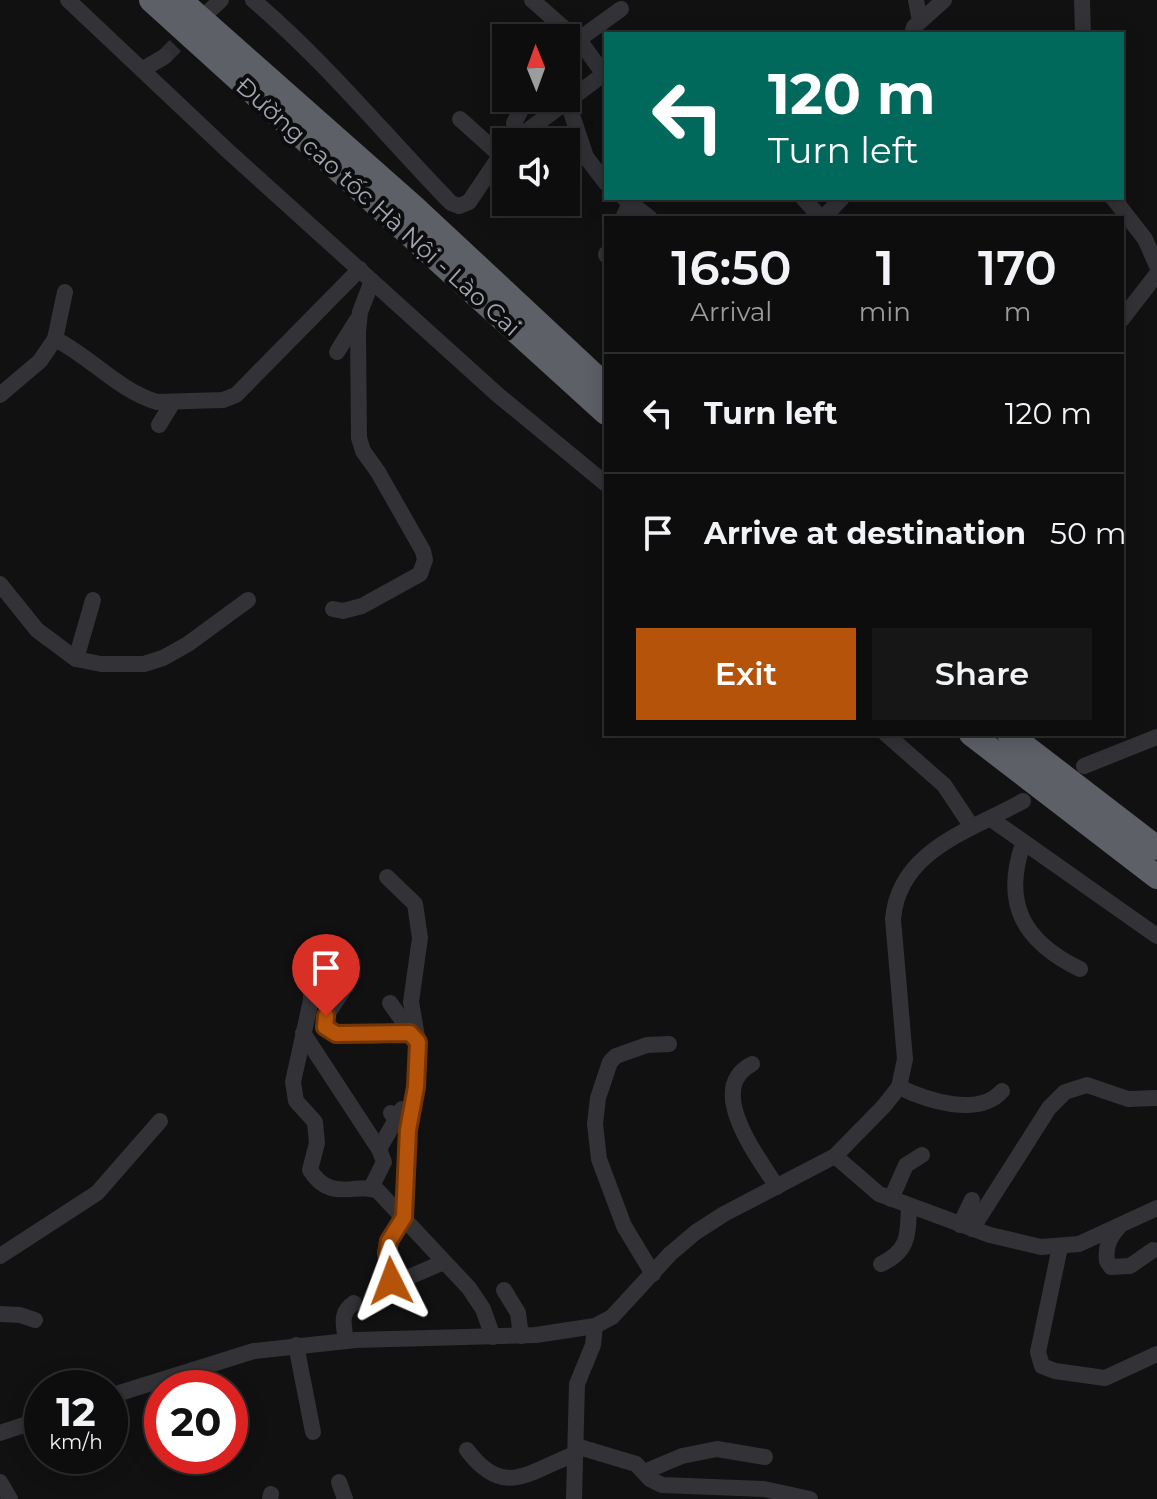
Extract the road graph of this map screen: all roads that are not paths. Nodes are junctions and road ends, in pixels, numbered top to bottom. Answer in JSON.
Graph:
{"nodes":[{"id":1,"x":68,"y":0,"type":"edge"},
{"id":2,"x":151,"y":0,"type":"edge"},
{"id":3,"x":180,"y":0,"type":"edge"},
{"id":4,"x":221,"y":0,"type":"edge"},
{"id":5,"x":253,"y":0,"type":"edge"},
{"id":6,"x":532,"y":0,"type":"edge"},
{"id":7,"x":916,"y":0,"type":"edge"},
{"id":8,"x":944,"y":0,"type":"edge"},
{"id":9,"x":1082,"y":0,"type":"edge"},
{"id":10,"x":621,"y":9,"type":"dead end"},
{"id":11,"x":205,"y":15,"type":"tunnel mouth"},
{"id":12,"x":560,"y":24,"type":"edge"},
{"id":13,"x":916,"y":28,"type":"edge"},
{"id":14,"x":1083,"y":32,"type":"edge"},
{"id":15,"x":580,"y":39,"type":"edge"},
{"id":16,"x":580,"y":43,"type":"edge"},
{"id":17,"x":164,"y":57,"type":"tunnel mouth"},
{"id":18,"x":143,"y":69,"type":"junction"},
{"id":19,"x":604,"y":74,"type":"edge"},
{"id":20,"x":604,"y":76,"type":"edge"},
{"id":21,"x":580,"y":91,"type":"edge"},
{"id":22,"x":552,"y":112,"type":"edge"},
{"id":23,"x":571,"y":112,"type":"edge"},
{"id":24,"x":460,"y":119,"type":"dead end"},
{"id":25,"x":576,"y":127,"type":"joint"},
{"id":26,"x":531,"y":128,"type":"edge"},
{"id":27,"x":492,"y":136,"type":"edge"},
{"id":28,"x":492,"y":169,"type":"edge"},
{"id":29,"x":604,"y":180,"type":"edge"},
{"id":30,"x":805,"y":200,"type":"edge"},
{"id":31,"x":840,"y":200,"type":"edge"},
{"id":32,"x":1115,"y":200,"type":"edge"},
{"id":33,"x":626,"y":206,"type":"edge"},
{"id":34,"x":646,"y":216,"type":"edge"},
{"id":35,"x":820,"y":216,"type":"edge"},
{"id":36,"x":824,"y":216,"type":"edge"},
{"id":37,"x":1157,"y":266,"type":"edge"},
{"id":38,"x":1157,"y":274,"type":"edge"},
{"id":39,"x":366,"y":275,"type":"junction"},
{"id":40,"x":65,"y":292,"type":"dead end"},
{"id":41,"x":360,"y":312,"type":"junction"},
{"id":42,"x":1124,"y":316,"type":"edge"},
{"id":43,"x":55,"y":339,"type":"junction"},
{"id":44,"x":337,"y":352,"type":"dead end"},
{"id":45,"x":0,"y":372,"type":"edge"},
{"id":46,"x":604,"y":384,"type":"edge"},
{"id":47,"x":6,"y":389,"type":"edge"},
{"id":48,"x":173,"y":402,"type":"junction"},
{"id":49,"x":604,"y":411,"type":"edge"},
{"id":50,"x":159,"y":425,"type":"dead end"},
{"id":51,"x":604,"y":482,"type":"edge"},
{"id":52,"x":0,"y":584,"type":"edge"},
{"id":53,"x":93,"y":600,"type":"dead end"},
{"id":54,"x":248,"y":600,"type":"dead end"},
{"id":55,"x":333,"y":609,"type":"dead end"},
{"id":56,"x":76,"y":659,"type":"junction"},
{"id":57,"x":888,"y":736,"type":"edge"},
{"id":58,"x":974,"y":736,"type":"edge"},
{"id":59,"x":1012,"y":736,"type":"edge"},
{"id":60,"x":1157,"y":737,"type":"edge"},
{"id":61,"x":1084,"y":766,"type":"dead end"},
{"id":62,"x":1023,"y":801,"type":"dead end"},
{"id":63,"x":991,"y":819,"type":"junction"},
{"id":64,"x":972,"y":827,"type":"junction"},
{"id":65,"x":1023,"y":844,"type":"junction"},
{"id":66,"x":1157,"y":848,"type":"edge"},
{"id":67,"x":387,"y":877,"type":"dead end"},
{"id":68,"x":1157,"y":877,"type":"edge"},
{"id":69,"x":1157,"y":936,"type":"edge"},
{"id":70,"x":312,"y":962,"type":"dead end"},
{"id":71,"x":1080,"y":969,"type":"dead end"},
{"id":72,"x":346,"y":986,"type":"dead end"},
{"id":73,"x":390,"y":1003,"type":"dead end"},
{"id":74,"x":303,"y":1033,"type":"junction"},
{"id":75,"x":414,"y":1037,"type":"junction"},
{"id":76,"x":669,"y":1044,"type":"dead end"},
{"id":77,"x":752,"y":1064,"type":"dead end"},
{"id":78,"x":899,"y":1087,"type":"junction"},
{"id":79,"x":1002,"y":1091,"type":"dead end"},
{"id":80,"x":1157,"y":1098,"type":"edge"},
{"id":81,"x":160,"y":1121,"type":"dead end"},
{"id":82,"x":399,"y":1121,"type":"junction"},
{"id":83,"x":379,"y":1149,"type":"junction"},
{"id":84,"x":922,"y":1155,"type":"dead end"},
{"id":85,"x":835,"y":1156,"type":"junction"},
{"id":86,"x":777,"y":1187,"type":"junction"},
{"id":87,"x":371,"y":1188,"type":"junction"},
{"id":88,"x":891,"y":1199,"type":"junction"},
{"id":89,"x":972,"y":1200,"type":"dead end"},
{"id":90,"x":909,"y":1206,"type":"junction"},
{"id":91,"x":1157,"y":1208,"type":"edge"},
{"id":92,"x":404,"y":1217,"type":"junction"},
{"id":93,"x":1120,"y":1225,"type":"junction"},
{"id":94,"x":966,"y":1227,"type":"junction"},
{"id":95,"x":1060,"y":1247,"type":"junction"},
{"id":96,"x":1153,"y":1250,"type":"dead end"},
{"id":97,"x":0,"y":1256,"type":"edge"},
{"id":98,"x":444,"y":1262,"type":"junction"},
{"id":99,"x":881,"y":1264,"type":"dead end"},
{"id":100,"x":653,"y":1274,"type":"junction"},
{"id":101,"x":409,"y":1277,"type":"dead end"},
{"id":102,"x":391,"y":1281,"type":"dead end"},
{"id":103,"x":504,"y":1290,"type":"dead end"},
{"id":104,"x":354,"y":1303,"type":"dead end"},
{"id":105,"x":0,"y":1314,"type":"edge"},
{"id":106,"x":35,"y":1320,"type":"dead end"},
{"id":107,"x":595,"y":1326,"type":"junction"},
{"id":108,"x":521,"y":1336,"type":"junction"},
{"id":109,"x":493,"y":1337,"type":"junction"},
{"id":110,"x":346,"y":1341,"type":"junction"},
{"id":111,"x":296,"y":1345,"type":"junction"},
{"id":112,"x":1157,"y":1354,"type":"edge"},
{"id":113,"x":128,"y":1390,"type":"edge"},
{"id":114,"x":24,"y":1425,"type":"edge"},
{"id":115,"x":313,"y":1432,"type":"dead end"},
{"id":116,"x":0,"y":1433,"type":"edge"},
{"id":117,"x":467,"y":1450,"type":"dead end"},
{"id":118,"x":576,"y":1450,"type":"junction"},
{"id":119,"x":765,"y":1457,"type":"dead end"},
{"id":120,"x":647,"y":1476,"type":"junction"},
{"id":121,"x":0,"y":1482,"type":"edge"},
{"id":122,"x":339,"y":1482,"type":"dead end"},
{"id":123,"x":701,"y":1494,"type":"edge"},
{"id":124,"x":10,"y":1499,"type":"edge"},
{"id":125,"x":345,"y":1499,"type":"edge"},
{"id":126,"x":570,"y":1499,"type":"edge"},
{"id":127,"x":650,"y":1499,"type":"edge"},
{"id":128,"x":810,"y":1499,"type":"edge"}],
"edges":[{"from":1,"to":18,"type":"street"},
{"from":2,"to":49,"type":"highway","name":"Đường cao tốc Hà Nội - Lào Cai"},
{"from":3,"to":46,"type":"highway","name":"Đường cao tốc Hà Nội - Lào Cai"},
{"from":4,"to":11,"type":"street"},
{"from":5,"to":28,"type":"street"},
{"from":6,"to":12,"type":"street"},
{"from":7,"to":13,"type":"street"},
{"from":8,"to":13,"type":"street"},
{"from":9,"to":14,"type":"street"},
{"from":10,"to":15,"type":"street"},
{"from":16,"to":19,"type":"street"},
{"from":17,"to":18,"type":"street"},
{"from":18,"to":39,"type":"street"},
{"from":20,"to":21,"type":"street"},
{"from":22,"to":26,"type":"street"},
{"from":23,"to":25,"type":"street"},
{"from":24,"to":27,"type":"street"},
{"from":25,"to":29,"type":"street"},
{"from":30,"to":35,"type":"street"},
{"from":31,"to":36,"type":"street"},
{"from":32,"to":37,"type":"street"},
{"from":33,"to":34,"type":"street"},
{"from":38,"to":42,"type":"street"},
{"from":39,"to":41,"type":"street"},
{"from":39,"to":48,"type":"street"},
{"from":39,"to":51,"type":"street"},
{"from":40,"to":43,"type":"street"},
{"from":41,"to":44,"type":"street"},
{"from":41,"to":55,"type":"street"},
{"from":43,"to":47,"type":"street"},
{"from":43,"to":48,"type":"street"},
{"from":45,"to":47,"type":"street"},
{"from":48,"to":50,"type":"street"},
{"from":52,"to":56,"type":"street"},
{"from":53,"to":56,"type":"street"},
{"from":54,"to":56,"type":"street"},
{"from":57,"to":64,"type":"street"},
{"from":58,"to":68,"type":"highway"},
{"from":59,"to":66,"type":"highway"},
{"from":60,"to":61,"type":"street"},
{"from":62,"to":63,"type":"street"},
{"from":63,"to":64,"type":"street"},
{"from":63,"to":65,"type":"street"},
{"from":64,"to":78,"type":"street"},
{"from":65,"to":69,"type":"street"},
{"from":65,"to":71,"type":"street"},
{"from":67,"to":75,"type":"street"},
{"from":70,"to":74,"type":"street"},
{"from":72,"to":75,"type":"street"},
{"from":73,"to":75,"type":"street"},
{"from":74,"to":83,"type":"street"},
{"from":74,"to":87,"type":"street"},
{"from":75,"to":82,"type":"street"},
{"from":76,"to":100,"type":"street"},
{"from":77,"to":86,"type":"street"},
{"from":78,"to":79,"type":"street"},
{"from":78,"to":85,"type":"street"},
{"from":80,"to":94,"type":"street"},
{"from":81,"to":97,"type":"street"},
{"from":82,"to":83,"type":"street"},
{"from":82,"to":92,"type":"street"},
{"from":83,"to":87,"type":"street"},
{"from":84,"to":88,"type":"street"},
{"from":85,"to":86,"type":"street"},
{"from":85,"to":88,"type":"street"},
{"from":86,"to":100,"type":"street"},
{"from":87,"to":92,"type":"street"},
{"from":88,"to":90,"type":"street"},
{"from":89,"to":94,"type":"street"},
{"from":90,"to":94,"type":"street"},
{"from":90,"to":99,"type":"street"},
{"from":91,"to":93,"type":"street"},
{"from":92,"to":98,"type":"street"},
{"from":92,"to":102,"type":"street"},
{"from":93,"to":95,"type":"street"},
{"from":93,"to":96,"type":"street"},
{"from":94,"to":95,"type":"street"},
{"from":95,"to":112,"type":"street"},
{"from":98,"to":101,"type":"street"},
{"from":98,"to":109,"type":"street"},
{"from":100,"to":107,"type":"street"},
{"from":103,"to":108,"type":"street"},
{"from":104,"to":110,"type":"street"},
{"from":105,"to":106,"type":"street"},
{"from":107,"to":108,"type":"street"},
{"from":107,"to":118,"type":"street"},
{"from":108,"to":109,"type":"street"},
{"from":109,"to":110,"type":"street"},
{"from":110,"to":111,"type":"street"},
{"from":111,"to":113,"type":"street"},
{"from":111,"to":115,"type":"street"},
{"from":114,"to":116,"type":"street"},
{"from":117,"to":118,"type":"street"},
{"from":118,"to":120,"type":"street"},
{"from":118,"to":126,"type":"street"},
{"from":119,"to":120,"type":"street"},
{"from":120,"to":123,"type":"street"},
{"from":120,"to":127,"type":"street"},
{"from":121,"to":124,"type":"street"},
{"from":122,"to":125,"type":"street"},
{"from":123,"to":128,"type":"street"}]}
